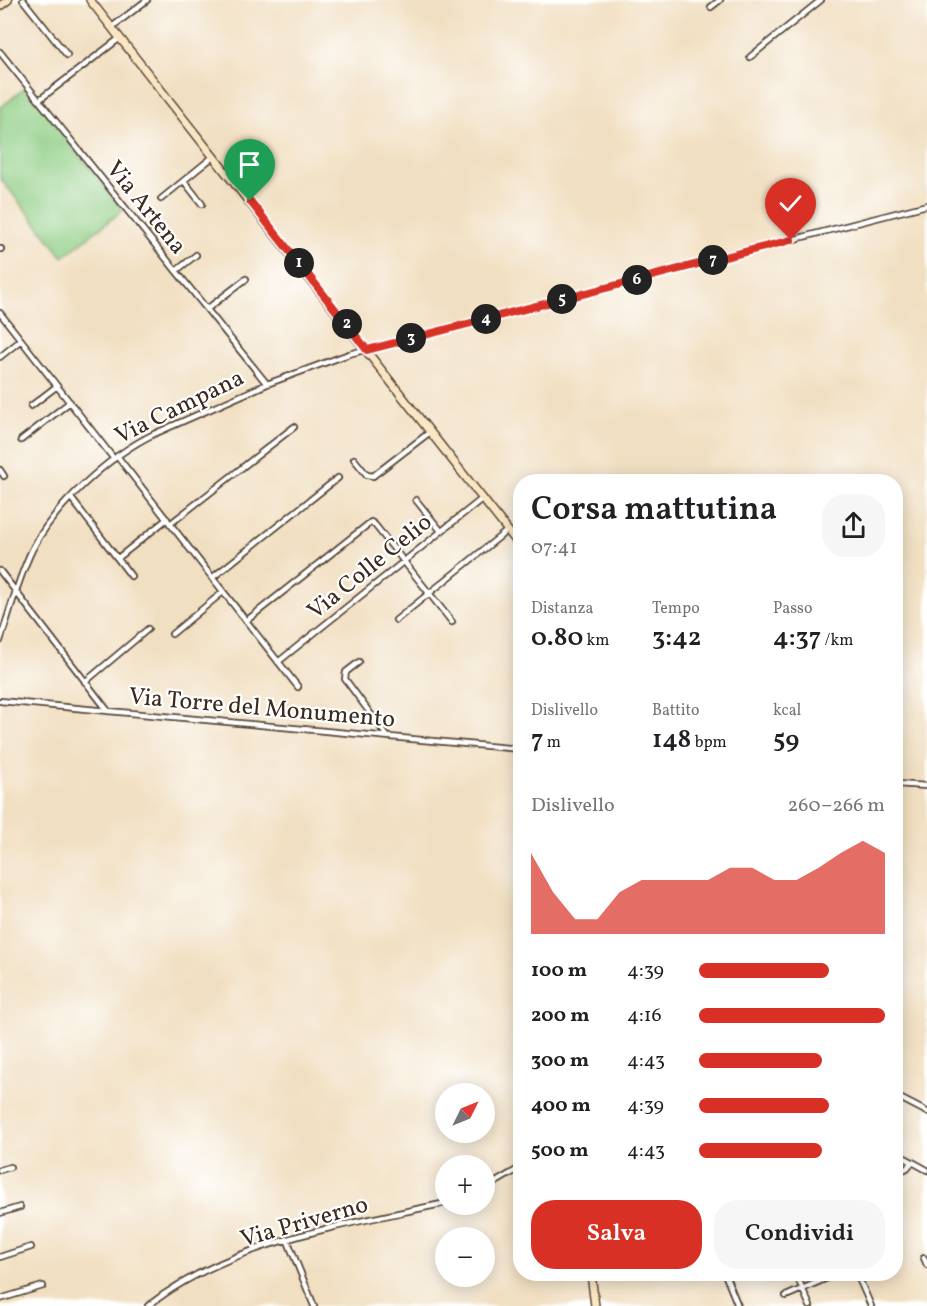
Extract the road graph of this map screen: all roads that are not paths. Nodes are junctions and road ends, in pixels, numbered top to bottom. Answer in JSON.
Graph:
{"nodes":[{"id":1,"x":8,"y":0,"type":"edge"},
{"id":2,"x":23,"y":0,"type":"edge"},
{"id":3,"x":90,"y":0,"type":"edge"},
{"id":4,"x":147,"y":0,"type":"edge"},
{"id":5,"x":720,"y":0,"type":"edge"},
{"id":6,"x":821,"y":0,"type":"edge"},
{"id":7,"x":0,"y":6,"type":"edge"},
{"id":8,"x":711,"y":7,"type":"dead end"},
{"id":9,"x":112,"y":27,"type":"junction"},
{"id":10,"x":120,"y":38,"type":"junction"},
{"id":11,"x":0,"y":52,"type":"edge"},
{"id":12,"x":67,"y":55,"type":"dead end"},
{"id":13,"x":750,"y":57,"type":"dead end"},
{"id":14,"x":39,"y":100,"type":"junction"},
{"id":15,"x":214,"y":156,"type":"junction"},
{"id":16,"x":184,"y":181,"type":"junction"},
{"id":17,"x":160,"y":199,"type":"dead end"},
{"id":18,"x":202,"y":204,"type":"dead end"},
{"id":19,"x":927,"y":204,"type":"edge"},
{"id":20,"x":196,"y":255,"type":"dead end"},
{"id":21,"x":176,"y":271,"type":"junction"},
{"id":22,"x":246,"y":279,"type":"dead end"},
{"id":23,"x":207,"y":309,"type":"junction"},
{"id":24,"x":0,"y":313,"type":"edge"},
{"id":25,"x":21,"y":340,"type":"junction"},
{"id":26,"x":367,"y":350,"type":"junction"},
{"id":27,"x":0,"y":357,"type":"edge"},
{"id":28,"x":267,"y":384,"type":"junction"},
{"id":29,"x":57,"y":386,"type":"junction"},
{"id":30,"x":70,"y":402,"type":"junction"},
{"id":31,"x":32,"y":406,"type":"dead end"},
{"id":32,"x":294,"y":428,"type":"dead end"},
{"id":33,"x":430,"y":432,"type":"junction"},
{"id":34,"x":21,"y":440,"type":"dead end"},
{"id":35,"x":115,"y":457,"type":"junction"},
{"id":36,"x":354,"y":459,"type":"dead end"},
{"id":37,"x":0,"y":470,"type":"edge"},
{"id":38,"x":4,"y":476,"type":"dead end"},
{"id":39,"x":338,"y":478,"type":"dead end"},
{"id":40,"x":71,"y":498,"type":"junction"},
{"id":41,"x":483,"y":498,"type":"junction"},
{"id":42,"x":416,"y":500,"type":"dead end"},
{"id":43,"x":168,"y":522,"type":"junction"},
{"id":44,"x":508,"y":530,"type":"junction"},
{"id":45,"x":441,"y":531,"type":"junction"},
{"id":46,"x":513,"y":537,"type":"edge"},
{"id":47,"x":118,"y":558,"type":"junction"},
{"id":48,"x":404,"y":561,"type":"junction"},
{"id":49,"x":0,"y":571,"type":"edge"},
{"id":50,"x":131,"y":576,"type":"dead end"},
{"id":51,"x":212,"y":578,"type":"junction"},
{"id":52,"x":17,"y":592,"type":"junction"},
{"id":53,"x":223,"y":592,"type":"junction"},
{"id":54,"x":429,"y":593,"type":"junction"},
{"id":55,"x":396,"y":620,"type":"dead end"},
{"id":56,"x":246,"y":621,"type":"junction"},
{"id":57,"x":452,"y":622,"type":"dead end"},
{"id":58,"x":148,"y":629,"type":"dead end"},
{"id":59,"x":172,"y":634,"type":"dead end"},
{"id":60,"x":0,"y":641,"type":"edge"},
{"id":61,"x":278,"y":662,"type":"junction"},
{"id":62,"x":360,"y":662,"type":"dead end"},
{"id":63,"x":85,"y":682,"type":"junction"},
{"id":64,"x":298,"y":687,"type":"dead end"},
{"id":65,"x":0,"y":701,"type":"edge"},
{"id":66,"x":108,"y":711,"type":"junction"},
{"id":67,"x":387,"y":736,"type":"junction"},
{"id":68,"x":513,"y":748,"type":"edge"},
{"id":69,"x":903,"y":784,"type":"edge"},
{"id":70,"x":927,"y":786,"type":"edge"},
{"id":71,"x":903,"y":1100,"type":"edge"},
{"id":72,"x":927,"y":1112,"type":"edge"},
{"id":73,"x":903,"y":1157,"type":"edge"},
{"id":74,"x":912,"y":1162,"type":"junction"},
{"id":75,"x":10,"y":1167,"type":"dead end"},
{"id":76,"x":0,"y":1170,"type":"edge"},
{"id":77,"x":903,"y":1170,"type":"edge"},
{"id":78,"x":927,"y":1170,"type":"edge"},
{"id":79,"x":513,"y":1172,"type":"edge"},
{"id":80,"x":495,"y":1183,"type":"edge"},
{"id":81,"x":435,"y":1205,"type":"edge"},
{"id":82,"x":20,"y":1207,"type":"dead end"},
{"id":83,"x":0,"y":1213,"type":"edge"},
{"id":84,"x":287,"y":1239,"type":"junction"},
{"id":85,"x":31,"y":1247,"type":"dead end"},
{"id":86,"x":0,"y":1257,"type":"edge"},
{"id":87,"x":924,"y":1258,"type":"dead end"},
{"id":88,"x":927,"y":1265,"type":"edge"},
{"id":89,"x":592,"y":1281,"type":"edge"},
{"id":90,"x":728,"y":1281,"type":"edge"},
{"id":91,"x":799,"y":1281,"type":"edge"},
{"id":92,"x":821,"y":1281,"type":"edge"},
{"id":93,"x":860,"y":1281,"type":"edge"},
{"id":94,"x":43,"y":1286,"type":"dead end"},
{"id":95,"x":803,"y":1289,"type":"junction"},
{"id":96,"x":786,"y":1296,"type":"dead end"},
{"id":97,"x":0,"y":1299,"type":"edge"},
{"id":98,"x":148,"y":1306,"type":"edge"},
{"id":99,"x":314,"y":1306,"type":"edge"},
{"id":100,"x":595,"y":1306,"type":"edge"},
{"id":101,"x":738,"y":1306,"type":"edge"},
{"id":102,"x":810,"y":1306,"type":"edge"},
{"id":103,"x":871,"y":1306,"type":"edge"}],
"edges":[{"from":1,"to":7,"type":"street"},
{"from":2,"to":12,"type":"street"},
{"from":3,"to":9,"type":"street"},
{"from":4,"to":9,"type":"street"},
{"from":5,"to":8,"type":"street"},
{"from":6,"to":13,"type":"street"},
{"from":9,"to":10,"type":"street"},
{"from":10,"to":14,"type":"street"},
{"from":10,"to":15,"type":"street"},
{"from":11,"to":14,"type":"street","name":"Via Artena"},
{"from":14,"to":21,"type":"street","name":"Via Artena"},
{"from":15,"to":16,"type":"street"},
{"from":15,"to":26,"type":"street"},
{"from":16,"to":17,"type":"street"},
{"from":16,"to":18,"type":"street"},
{"from":19,"to":26,"type":"street","name":"Via Campana"},
{"from":20,"to":21,"type":"street"},
{"from":21,"to":23,"type":"street","name":"Via Artena"},
{"from":22,"to":23,"type":"street"},
{"from":23,"to":28,"type":"street","name":"Via Artena"},
{"from":24,"to":25,"type":"street"},
{"from":25,"to":27,"type":"street"},
{"from":25,"to":29,"type":"street"},
{"from":26,"to":28,"type":"street","name":"Via Campana"},
{"from":26,"to":33,"type":"street"},
{"from":28,"to":35,"type":"street","name":"Via Campana"},
{"from":29,"to":30,"type":"street"},
{"from":29,"to":31,"type":"street"},
{"from":30,"to":34,"type":"street"},
{"from":30,"to":35,"type":"street"},
{"from":32,"to":43,"type":"street"},
{"from":33,"to":36,"type":"street"},
{"from":33,"to":41,"type":"street"},
{"from":35,"to":40,"type":"street","name":"Via Campana"},
{"from":35,"to":43,"type":"street"},
{"from":37,"to":38,"type":"street"},
{"from":39,"to":51,"type":"street"},
{"from":40,"to":47,"type":"street"},
{"from":40,"to":52,"type":"street","name":"Via Campana"},
{"from":41,"to":44,"type":"street"},
{"from":41,"to":45,"type":"street","name":"Via Colle Celio"},
{"from":42,"to":45,"type":"street"},
{"from":43,"to":47,"type":"street"},
{"from":43,"to":51,"type":"street"},
{"from":44,"to":46,"type":"street"},
{"from":44,"to":54,"type":"street"},
{"from":45,"to":48,"type":"street","name":"Via Colle Celio"},
{"from":47,"to":50,"type":"street"},
{"from":48,"to":54,"type":"street"},
{"from":48,"to":56,"type":"street"},
{"from":48,"to":61,"type":"street","name":"Via Colle Celio"},
{"from":49,"to":52,"type":"street"},
{"from":51,"to":53,"type":"street"},
{"from":52,"to":60,"type":"street","name":"Via Campana"},
{"from":52,"to":63,"type":"street"},
{"from":53,"to":56,"type":"street"},
{"from":53,"to":59,"type":"street"},
{"from":54,"to":55,"type":"street"},
{"from":54,"to":57,"type":"street"},
{"from":56,"to":61,"type":"street"},
{"from":58,"to":63,"type":"street"},
{"from":61,"to":64,"type":"street"},
{"from":62,"to":67,"type":"street"},
{"from":63,"to":66,"type":"street"},
{"from":65,"to":66,"type":"street","name":"Via Torre del Monumento"},
{"from":66,"to":67,"type":"street","name":"Via Torre del Monumento"},
{"from":67,"to":68,"type":"street","name":"Via Torre del Monumento"},
{"from":69,"to":70,"type":"street"},
{"from":71,"to":72,"type":"street"},
{"from":73,"to":74,"type":"street"},
{"from":74,"to":77,"type":"street"},
{"from":74,"to":78,"type":"street"},
{"from":75,"to":76,"type":"street"},
{"from":79,"to":80,"type":"street"},
{"from":81,"to":84,"type":"street","name":"Via Priverno"},
{"from":82,"to":83,"type":"street"},
{"from":84,"to":98,"type":"street","name":"Via Priverno"},
{"from":84,"to":99,"type":"street"},
{"from":85,"to":86,"type":"street"},
{"from":87,"to":88,"type":"street"},
{"from":89,"to":100,"type":"street"},
{"from":90,"to":101,"type":"street"},
{"from":91,"to":95,"type":"street"},
{"from":92,"to":95,"type":"street"},
{"from":93,"to":103,"type":"street"},
{"from":94,"to":97,"type":"street"},
{"from":95,"to":96,"type":"street"},
{"from":95,"to":102,"type":"street"}]}
